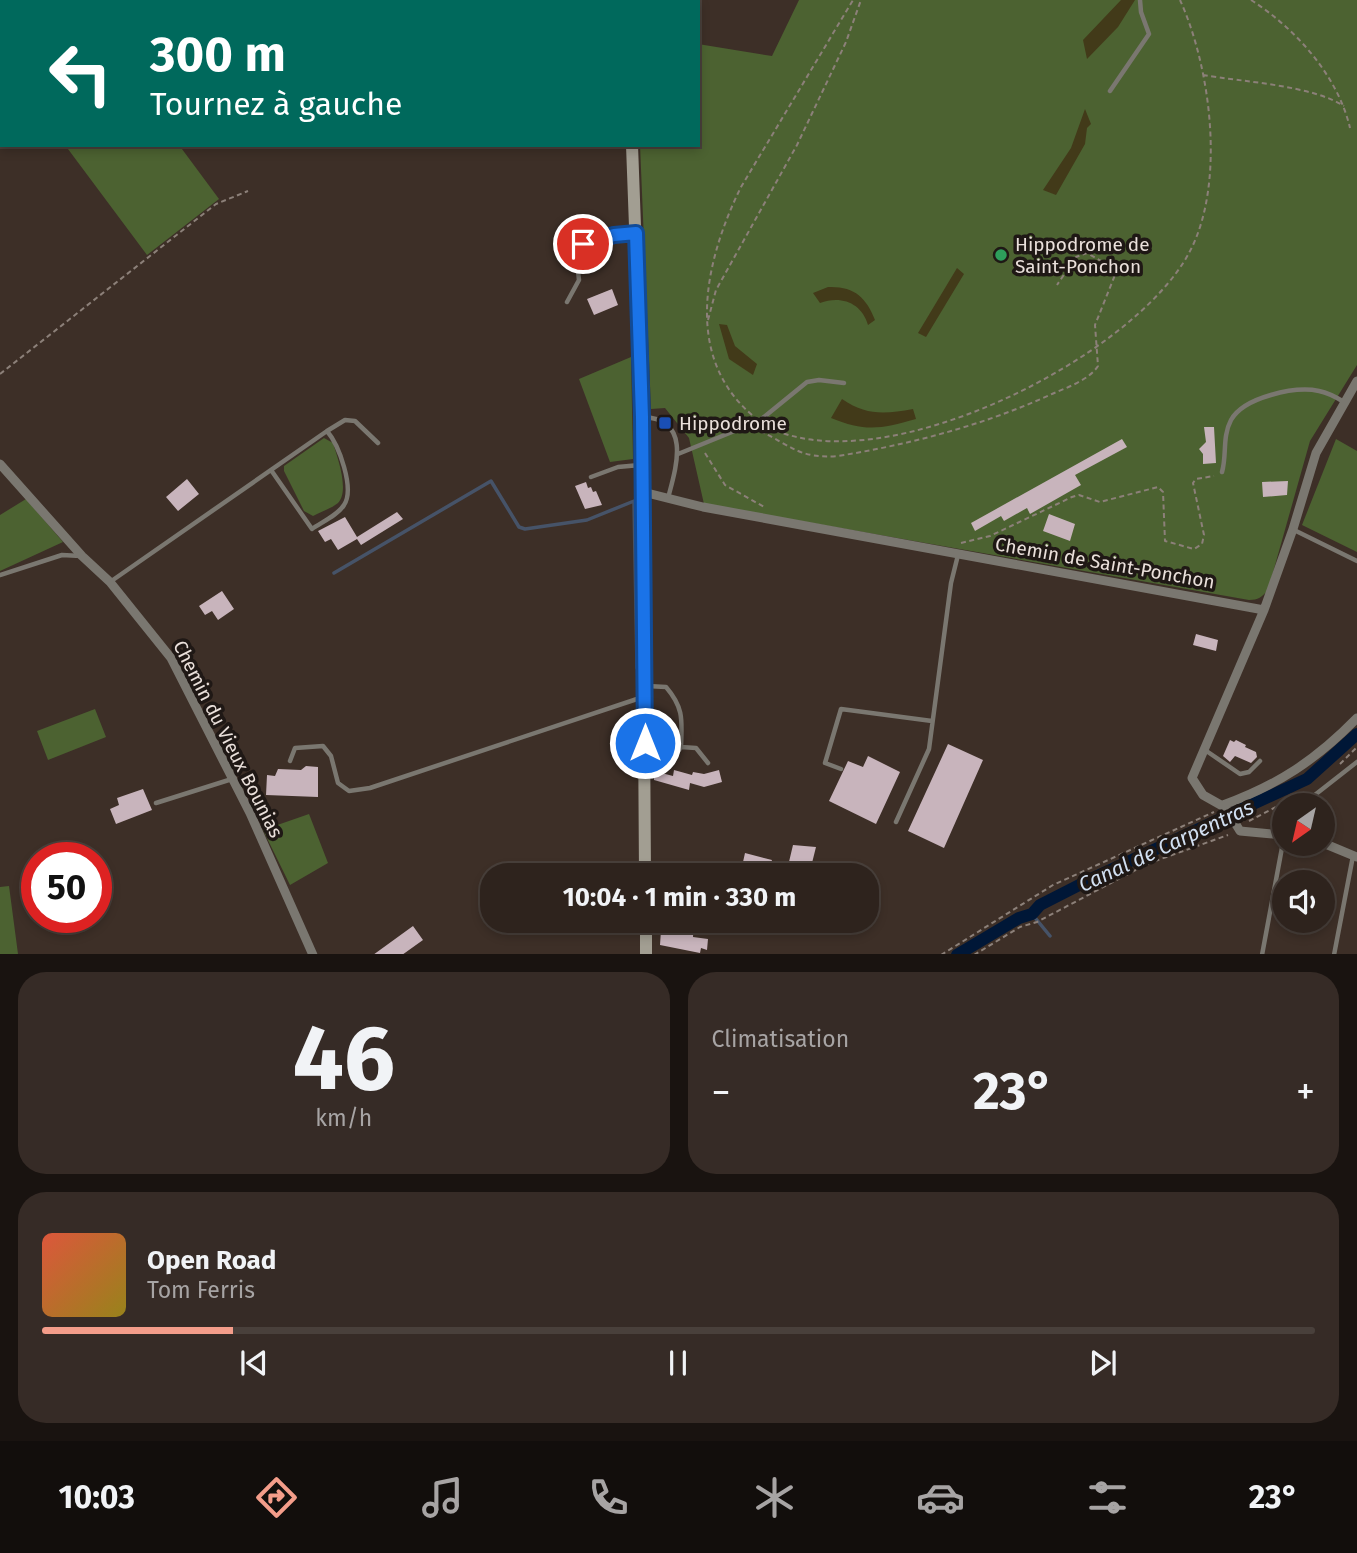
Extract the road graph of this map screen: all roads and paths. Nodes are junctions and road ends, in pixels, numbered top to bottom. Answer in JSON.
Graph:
{"nodes":[{"id":1,"x":853,"y":0,"type":"edge"},
{"id":2,"x":861,"y":0,"type":"edge"},
{"id":3,"x":1140,"y":0,"type":"edge"},
{"id":4,"x":1180,"y":0,"type":"edge"},
{"id":5,"x":1251,"y":0,"type":"edge"},
{"id":6,"x":1202,"y":75,"type":"junction"},
{"id":7,"x":1110,"y":91,"type":"dead end"},
{"id":8,"x":1344,"y":106,"type":"junction"},
{"id":9,"x":1350,"y":128,"type":"dead end"},
{"id":10,"x":632,"y":147,"type":"edge"},
{"id":11,"x":248,"y":191,"type":"dead end"},
{"id":12,"x":636,"y":233,"type":"junction"},
{"id":13,"x":1058,"y":285,"type":"dead end"},
{"id":14,"x":567,"y":302,"type":"dead end"},
{"id":15,"x":707,"y":324,"type":"junction"},
{"id":16,"x":1097,"y":346,"type":"junction"},
{"id":17,"x":0,"y":374,"type":"edge"},
{"id":18,"x":1357,"y":381,"type":"edge"},
{"id":19,"x":844,"y":383,"type":"dead end"},
{"id":20,"x":1344,"y":402,"type":"junction"},
{"id":21,"x":642,"y":417,"type":"junction"},
{"id":22,"x":760,"y":421,"type":"junction"},
{"id":23,"x":745,"y":428,"type":"junction"},
{"id":24,"x":327,"y":431,"type":"junction"},
{"id":25,"x":378,"y":443,"type":"dead end"},
{"id":26,"x":701,"y":446,"type":"junction"},
{"id":27,"x":678,"y":454,"type":"junction"},
{"id":28,"x":0,"y":464,"type":"edge"},
{"id":29,"x":642,"y":465,"type":"junction"},
{"id":30,"x":271,"y":470,"type":"junction"},
{"id":31,"x":1222,"y":472,"type":"joint"},
{"id":32,"x":591,"y":477,"type":"dead end"},
{"id":33,"x":643,"y":492,"type":"junction"},
{"id":34,"x":667,"y":499,"type":"junction"},
{"id":35,"x":766,"y":508,"type":"dead end"},
{"id":36,"x":1293,"y":529,"type":"junction"},
{"id":37,"x":953,"y":543,"type":"dead end"},
{"id":38,"x":958,"y":554,"type":"junction"},
{"id":39,"x":82,"y":556,"type":"junction"},
{"id":40,"x":1357,"y":561,"type":"edge"},
{"id":41,"x":0,"y":575,"type":"edge"},
{"id":42,"x":110,"y":582,"type":"junction"},
{"id":43,"x":1264,"y":610,"type":"junction"},
{"id":44,"x":645,"y":691,"type":"junction"},
{"id":45,"x":1357,"y":718,"type":"edge"},
{"id":46,"x":932,"y":721,"type":"junction"},
{"id":47,"x":681,"y":747,"type":"junction"},
{"id":48,"x":1357,"y":747,"type":"edge"},
{"id":49,"x":1205,"y":750,"type":"junction"},
{"id":50,"x":290,"y":761,"type":"dead end"},
{"id":51,"x":1260,"y":761,"type":"dead end"},
{"id":52,"x":1357,"y":762,"type":"edge"},
{"id":53,"x":708,"y":763,"type":"dead end"},
{"id":54,"x":1337,"y":767,"type":"dead end"},
{"id":55,"x":841,"y":769,"type":"dead end"},
{"id":56,"x":666,"y":770,"type":"dead end"},
{"id":57,"x":232,"y":779,"type":"junction"},
{"id":58,"x":1317,"y":793,"type":"edge"},
{"id":59,"x":156,"y":803,"type":"dead end"},
{"id":60,"x":1224,"y":807,"type":"junction"},
{"id":61,"x":1272,"y":809,"type":"edge"},
{"id":62,"x":895,"y":821,"type":"dead end"},
{"id":63,"x":1237,"y":828,"type":"junction"},
{"id":64,"x":1272,"y":831,"type":"edge"},
{"id":65,"x":1335,"y":848,"type":"edge"},
{"id":66,"x":1280,"y":856,"type":"edge"},
{"id":67,"x":1355,"y":856,"type":"edge"},
{"id":68,"x":645,"y":863,"type":"edge"},
{"id":69,"x":646,"y":933,"type":"edge"},
{"id":70,"x":309,"y":953,"type":"edge"},
{"id":71,"x":646,"y":954,"type":"edge"},
{"id":72,"x":941,"y":954,"type":"edge"},
{"id":73,"x":974,"y":954,"type":"edge"},
{"id":74,"x":1262,"y":954,"type":"edge"},
{"id":75,"x":1334,"y":954,"type":"edge"}],
"edges":[{"from":1,"to":15,"type":"path"},
{"from":2,"to":15,"type":"path"},
{"from":3,"to":7,"type":"lane"},
{"from":4,"to":6,"type":"path"},
{"from":5,"to":8,"type":"path"},
{"from":6,"to":8,"type":"path"},
{"from":6,"to":16,"type":"path"},
{"from":8,"to":9,"type":"path"},
{"from":10,"to":12,"type":"main road"},
{"from":11,"to":17,"type":"path"},
{"from":12,"to":14,"type":"lane"},
{"from":12,"to":21,"type":"main road"},
{"from":13,"to":16,"type":"path"},
{"from":15,"to":22,"type":"path"},
{"from":16,"to":22,"type":"path"},
{"from":16,"to":23,"type":"path"},
{"from":18,"to":20,"type":"street"},
{"from":19,"to":22,"type":"lane"},
{"from":20,"to":31,"type":"lane"},
{"from":20,"to":36,"type":"street"},
{"from":21,"to":27,"type":"lane"},
{"from":21,"to":29,"type":"main road"},
{"from":22,"to":23,"type":"lane"},
{"from":23,"to":26,"type":"lane"},
{"from":24,"to":25,"type":"lane"},
{"from":24,"to":30,"type":"lane"},
{"from":24,"to":30,"type":"lane"},
{"from":26,"to":27,"type":"lane"},
{"from":26,"to":35,"type":"path"},
{"from":27,"to":34,"type":"lane"},
{"from":28,"to":39,"type":"street","name":"Chemin du Vieux Bounias"},
{"from":29,"to":32,"type":"lane"},
{"from":29,"to":33,"type":"main road"},
{"from":30,"to":42,"type":"lane"},
{"from":31,"to":37,"type":"path"},
{"from":33,"to":34,"type":"street","name":"Chemin de Saint-Ponchon"},
{"from":33,"to":44,"type":"main road"},
{"from":34,"to":38,"type":"street","name":"Chemin de Saint-Ponchon"},
{"from":36,"to":40,"type":"lane"},
{"from":36,"to":43,"type":"street"},
{"from":38,"to":43,"type":"street","name":"Chemin de Saint-Ponchon"},
{"from":38,"to":46,"type":"lane"},
{"from":39,"to":41,"type":"lane"},
{"from":39,"to":42,"type":"street","name":"Chemin du Vieux Bounias"},
{"from":42,"to":57,"type":"street","name":"Chemin du Vieux Bounias"},
{"from":43,"to":49,"type":"street"},
{"from":44,"to":47,"type":"lane"},
{"from":44,"to":50,"type":"lane"},
{"from":44,"to":68,"type":"main road"},
{"from":45,"to":60,"type":"street"},
{"from":46,"to":55,"type":"lane"},
{"from":46,"to":62,"type":"lane"},
{"from":47,"to":53,"type":"lane"},
{"from":47,"to":56,"type":"lane"},
{"from":48,"to":54,"type":"path"},
{"from":49,"to":51,"type":"lane"},
{"from":49,"to":60,"type":"street"},
{"from":52,"to":58,"type":"lane"},
{"from":57,"to":59,"type":"lane"},
{"from":57,"to":70,"type":"street","name":"Chemin du Vieux Bounias"},
{"from":60,"to":63,"type":"street"},
{"from":60,"to":72,"type":"path"},
{"from":61,"to":63,"type":"path"},
{"from":63,"to":64,"type":"street"},
{"from":63,"to":73,"type":"path"},
{"from":65,"to":67,"type":"street"},
{"from":66,"to":74,"type":"lane"},
{"from":67,"to":75,"type":"lane"},
{"from":69,"to":71,"type":"main road"}]}
